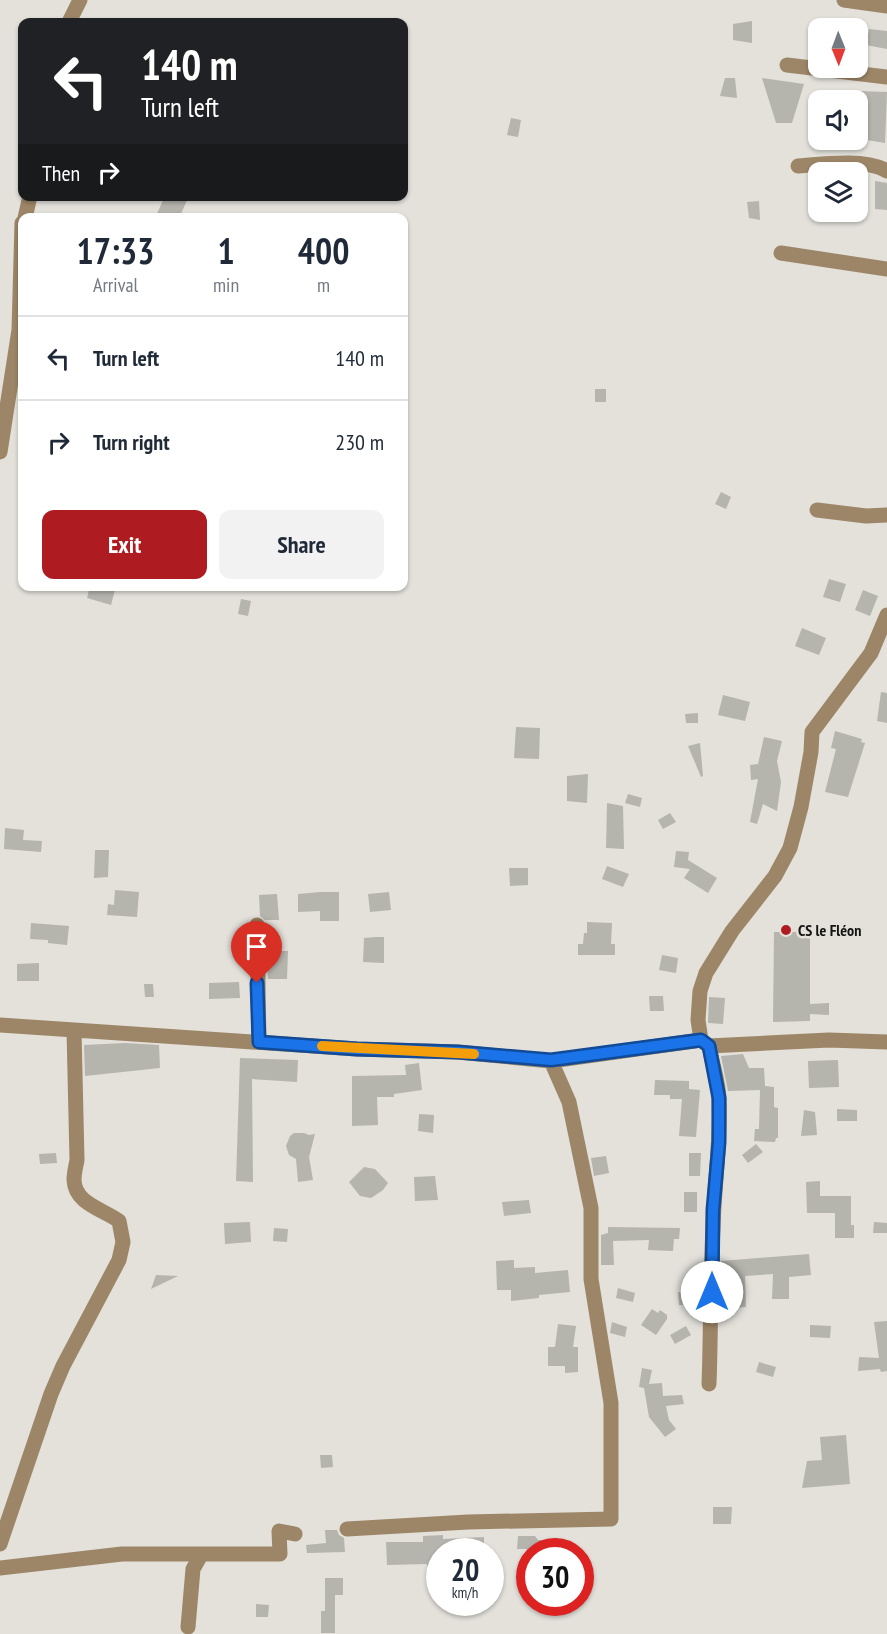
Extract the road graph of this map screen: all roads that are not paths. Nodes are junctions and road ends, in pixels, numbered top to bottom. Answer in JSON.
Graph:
{"nodes":[{"id":1,"x":80,"y":0,"type":"edge"},
{"id":2,"x":844,"y":0,"type":"edge"},
{"id":3,"x":887,"y":6,"type":"edge"},
{"id":4,"x":71,"y":18,"type":"edge"},
{"id":5,"x":787,"y":65,"type":"dead end"},
{"id":6,"x":887,"y":77,"type":"edge"},
{"id":7,"x":798,"y":166,"type":"dead end"},
{"id":8,"x":887,"y":171,"type":"edge"},
{"id":9,"x":781,"y":253,"type":"dead end"},
{"id":10,"x":887,"y":269,"type":"edge"},
{"id":11,"x":18,"y":336,"type":"edge"},
{"id":12,"x":0,"y":452,"type":"edge"},
{"id":13,"x":816,"y":510,"type":"dead end"},
{"id":14,"x":887,"y":515,"type":"edge"},
{"id":15,"x":887,"y":615,"type":"edge"},
{"id":16,"x":257,"y":925,"type":"dead end"},
{"id":17,"x":0,"y":1025,"type":"edge"},
{"id":18,"x":74,"y":1030,"type":"junction"},
{"id":19,"x":259,"y":1042,"type":"junction"},
{"id":20,"x":887,"y":1042,"type":"edge"},
{"id":21,"x":705,"y":1043,"type":"junction"},
{"id":22,"x":551,"y":1060,"type":"junction"},
{"id":23,"x":709,"y":1384,"type":"dead end"},
{"id":24,"x":347,"y":1529,"type":"dead end"},
{"id":25,"x":295,"y":1534,"type":"dead end"},
{"id":26,"x":0,"y":1544,"type":"edge"},
{"id":27,"x":201,"y":1555,"type":"junction"},
{"id":28,"x":0,"y":1568,"type":"edge"},
{"id":29,"x":188,"y":1627,"type":"dead end"}],
"edges":[{"from":1,"to":4,"type":"street"},
{"from":2,"to":3,"type":"street"},
{"from":5,"to":6,"type":"street"},
{"from":7,"to":8,"type":"street"},
{"from":9,"to":10,"type":"street"},
{"from":11,"to":12,"type":"street"},
{"from":13,"to":14,"type":"street"},
{"from":15,"to":21,"type":"street"},
{"from":16,"to":19,"type":"street"},
{"from":17,"to":18,"type":"street"},
{"from":18,"to":19,"type":"street"},
{"from":18,"to":26,"type":"street"},
{"from":19,"to":22,"type":"street"},
{"from":20,"to":21,"type":"street"},
{"from":21,"to":22,"type":"street"},
{"from":21,"to":23,"type":"street"},
{"from":22,"to":24,"type":"street"},
{"from":25,"to":27,"type":"street"},
{"from":27,"to":28,"type":"street"},
{"from":27,"to":29,"type":"street"}]}
